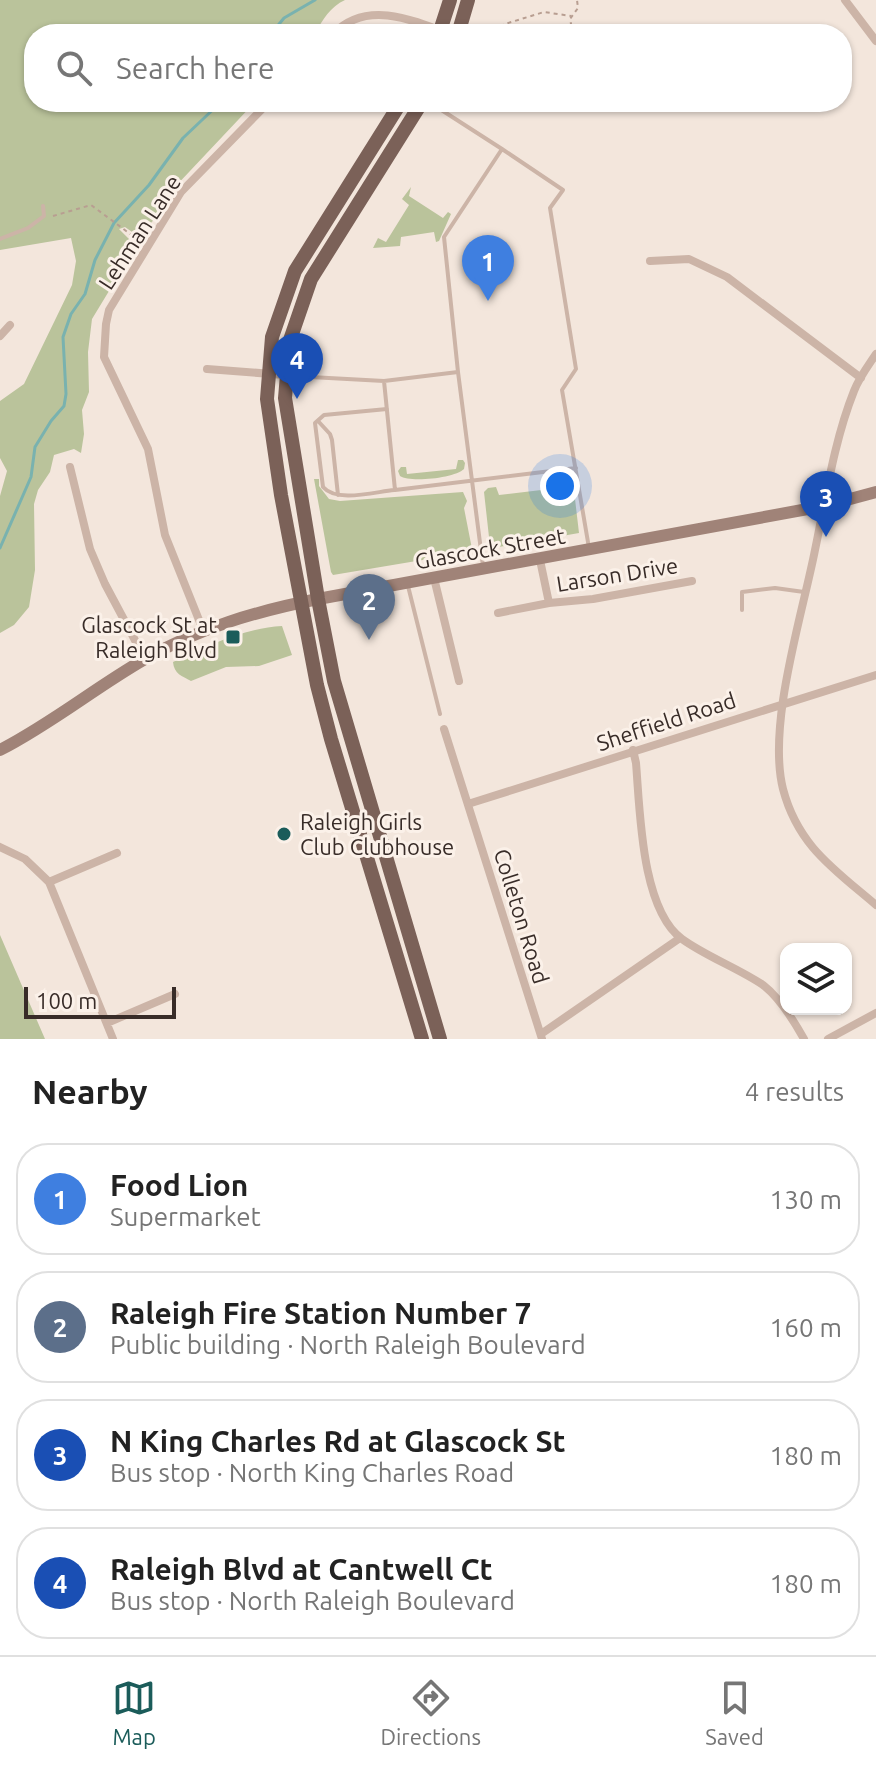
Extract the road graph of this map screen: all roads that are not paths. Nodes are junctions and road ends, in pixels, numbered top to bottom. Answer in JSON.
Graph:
{"nodes":[{"id":1,"x":450,"y":0,"type":"edge"},
{"id":2,"x":468,"y":0,"type":"edge"},
{"id":3,"x":845,"y":0,"type":"edge"},
{"id":4,"x":344,"y":24,"type":"edge"},
{"id":5,"x":423,"y":24,"type":"edge"},
{"id":6,"x":445,"y":24,"type":"edge"},
{"id":7,"x":461,"y":24,"type":"edge"},
{"id":8,"x":876,"y":41,"type":"edge"},
{"id":9,"x":259,"y":112,"type":"edge"},
{"id":10,"x":395,"y":112,"type":"edge"},
{"id":11,"x":416,"y":112,"type":"edge"},
{"id":12,"x":445,"y":112,"type":"edge"},
{"id":13,"x":502,"y":149,"type":"junction"},
{"id":14,"x":43,"y":206,"type":"dead end"},
{"id":15,"x":0,"y":239,"type":"edge"},
{"id":16,"x":650,"y":261,"type":"dead end"},
{"id":17,"x":10,"y":325,"type":"dead end"},
{"id":18,"x":0,"y":336,"type":"edge"},
{"id":19,"x":876,"y":354,"type":"edge"},
{"id":20,"x":207,"y":369,"type":"dead end"},
{"id":21,"x":458,"y":372,"type":"junction"},
{"id":22,"x":267,"y":374,"type":"junction"},
{"id":23,"x":285,"y":375,"type":"junction"},
{"id":24,"x":861,"y":378,"type":"junction"},
{"id":25,"x":384,"y":381,"type":"junction"},
{"id":26,"x":387,"y":409,"type":"junction"},
{"id":27,"x":318,"y":421,"type":"junction"},
{"id":28,"x":70,"y":467,"type":"dead end"},
{"id":29,"x":576,"y":468,"type":"junction"},
{"id":30,"x":472,"y":482,"type":"junction"},
{"id":31,"x":395,"y":490,"type":"junction"},
{"id":32,"x":876,"y":492,"type":"edge"},
{"id":33,"x":338,"y":495,"type":"junction"},
{"id":34,"x":824,"y":506,"type":"junction"},
{"id":35,"x":589,"y":551,"type":"junction"},
{"id":36,"x":540,"y":560,"type":"junction"},
{"id":37,"x":484,"y":570,"type":"junction"},
{"id":38,"x":434,"y":578,"type":"junction"},
{"id":39,"x":692,"y":581,"type":"dead end"},
{"id":40,"x":408,"y":583,"type":"junction"},
{"id":41,"x":361,"y":591,"type":"junction"},
{"id":42,"x":806,"y":593,"type":"junction"},
{"id":43,"x":318,"y":599,"type":"junction"},
{"id":44,"x":301,"y":602,"type":"junction"},
{"id":45,"x":549,"y":603,"type":"junction"},
{"id":46,"x":742,"y":610,"type":"dead end"},
{"id":47,"x":498,"y":613,"type":"dead end"},
{"id":48,"x":203,"y":630,"type":"junction"},
{"id":49,"x":366,"y":630,"type":"dead end"},
{"id":50,"x":145,"y":659,"type":"junction"},
{"id":51,"x":876,"y":675,"type":"edge"},
{"id":52,"x":459,"y":681,"type":"dead end"},
{"id":53,"x":782,"y":703,"type":"junction"},
{"id":54,"x":440,"y":714,"type":"dead end"},
{"id":55,"x":444,"y":729,"type":"dead end"},
{"id":56,"x":0,"y":750,"type":"edge"},
{"id":57,"x":633,"y":750,"type":"junction"},
{"id":58,"x":468,"y":804,"type":"junction"},
{"id":59,"x":0,"y":847,"type":"edge"},
{"id":60,"x":117,"y":853,"type":"dead end"},
{"id":61,"x":49,"y":882,"type":"junction"},
{"id":62,"x":876,"y":905,"type":"edge"},
{"id":63,"x":680,"y":938,"type":"junction"},
{"id":64,"x":175,"y":994,"type":"dead end"},
{"id":65,"x":876,"y":1013,"type":"edge"},
{"id":66,"x":107,"y":1023,"type":"junction"},
{"id":67,"x":541,"y":1036,"type":"edge"},
{"id":68,"x":113,"y":1039,"type":"edge"},
{"id":69,"x":422,"y":1039,"type":"edge"},
{"id":70,"x":440,"y":1039,"type":"edge"},
{"id":71,"x":804,"y":1039,"type":"edge"},
{"id":72,"x":828,"y":1039,"type":"edge"}],
"edges":[{"from":1,"to":6,"type":"main road"},
{"from":2,"to":7,"type":"main road"},
{"from":3,"to":8,"type":"street"},
{"from":4,"to":5,"type":"street"},
{"from":9,"to":48,"type":"street","name":"Lehman Lane"},
{"from":10,"to":22,"type":"main road"},
{"from":11,"to":23,"type":"main road"},
{"from":12,"to":13,"type":"lane"},
{"from":13,"to":21,"type":"lane"},
{"from":13,"to":29,"type":"lane"},
{"from":14,"to":15,"type":"lane"},
{"from":16,"to":24,"type":"street"},
{"from":17,"to":18,"type":"street"},
{"from":19,"to":24,"type":"street"},
{"from":20,"to":22,"type":"street"},
{"from":21,"to":25,"type":"lane"},
{"from":21,"to":30,"type":"lane"},
{"from":22,"to":23,"type":"street"},
{"from":22,"to":44,"type":"main road"},
{"from":23,"to":25,"type":"lane"},
{"from":23,"to":43,"type":"main road"},
{"from":24,"to":34,"type":"street"},
{"from":25,"to":26,"type":"lane"},
{"from":26,"to":27,"type":"lane"},
{"from":26,"to":31,"type":"lane"},
{"from":27,"to":33,"type":"lane"},
{"from":27,"to":33,"type":"lane"},
{"from":28,"to":50,"type":"street"},
{"from":29,"to":30,"type":"lane"},
{"from":29,"to":35,"type":"lane"},
{"from":30,"to":31,"type":"lane"},
{"from":30,"to":37,"type":"lane"},
{"from":31,"to":33,"type":"lane"},
{"from":32,"to":34,"type":"street","name":"Glascock Street"},
{"from":34,"to":35,"type":"street","name":"Glascock Street"},
{"from":34,"to":42,"type":"street"},
{"from":35,"to":36,"type":"street","name":"Glascock Street"},
{"from":36,"to":37,"type":"street","name":"Glascock Street"},
{"from":36,"to":45,"type":"street","name":"Larson Drive"},
{"from":37,"to":38,"type":"street","name":"Glascock Street"},
{"from":38,"to":40,"type":"street","name":"Glascock Street"},
{"from":38,"to":52,"type":"street"},
{"from":39,"to":45,"type":"street","name":"Larson Drive"},
{"from":40,"to":41,"type":"street","name":"Glascock Street"},
{"from":40,"to":54,"type":"lane"},
{"from":41,"to":43,"type":"street","name":"Glascock Street"},
{"from":41,"to":49,"type":"lane"},
{"from":42,"to":46,"type":"lane"},
{"from":42,"to":53,"type":"street"},
{"from":43,"to":44,"type":"street","name":"Glascock Street"},
{"from":43,"to":70,"type":"main road"},
{"from":44,"to":48,"type":"street","name":"Glascock Street"},
{"from":44,"to":69,"type":"main road"},
{"from":45,"to":47,"type":"street","name":"Larson Drive"},
{"from":48,"to":50,"type":"street","name":"Glascock Street"},
{"from":50,"to":56,"type":"street","name":"Glascock Street"},
{"from":51,"to":53,"type":"street","name":"Sheffield Road"},
{"from":53,"to":57,"type":"street","name":"Sheffield Road"},
{"from":53,"to":62,"type":"street"},
{"from":55,"to":58,"type":"street","name":"Colleton Road"},
{"from":57,"to":58,"type":"street","name":"Sheffield Road"},
{"from":57,"to":63,"type":"street"},
{"from":58,"to":67,"type":"street","name":"Colleton Road"},
{"from":59,"to":61,"type":"street"},
{"from":60,"to":61,"type":"street"},
{"from":61,"to":66,"type":"street"},
{"from":63,"to":67,"type":"street"},
{"from":63,"to":71,"type":"street"},
{"from":64,"to":66,"type":"street"},
{"from":65,"to":72,"type":"street"},
{"from":66,"to":68,"type":"street"}]}
